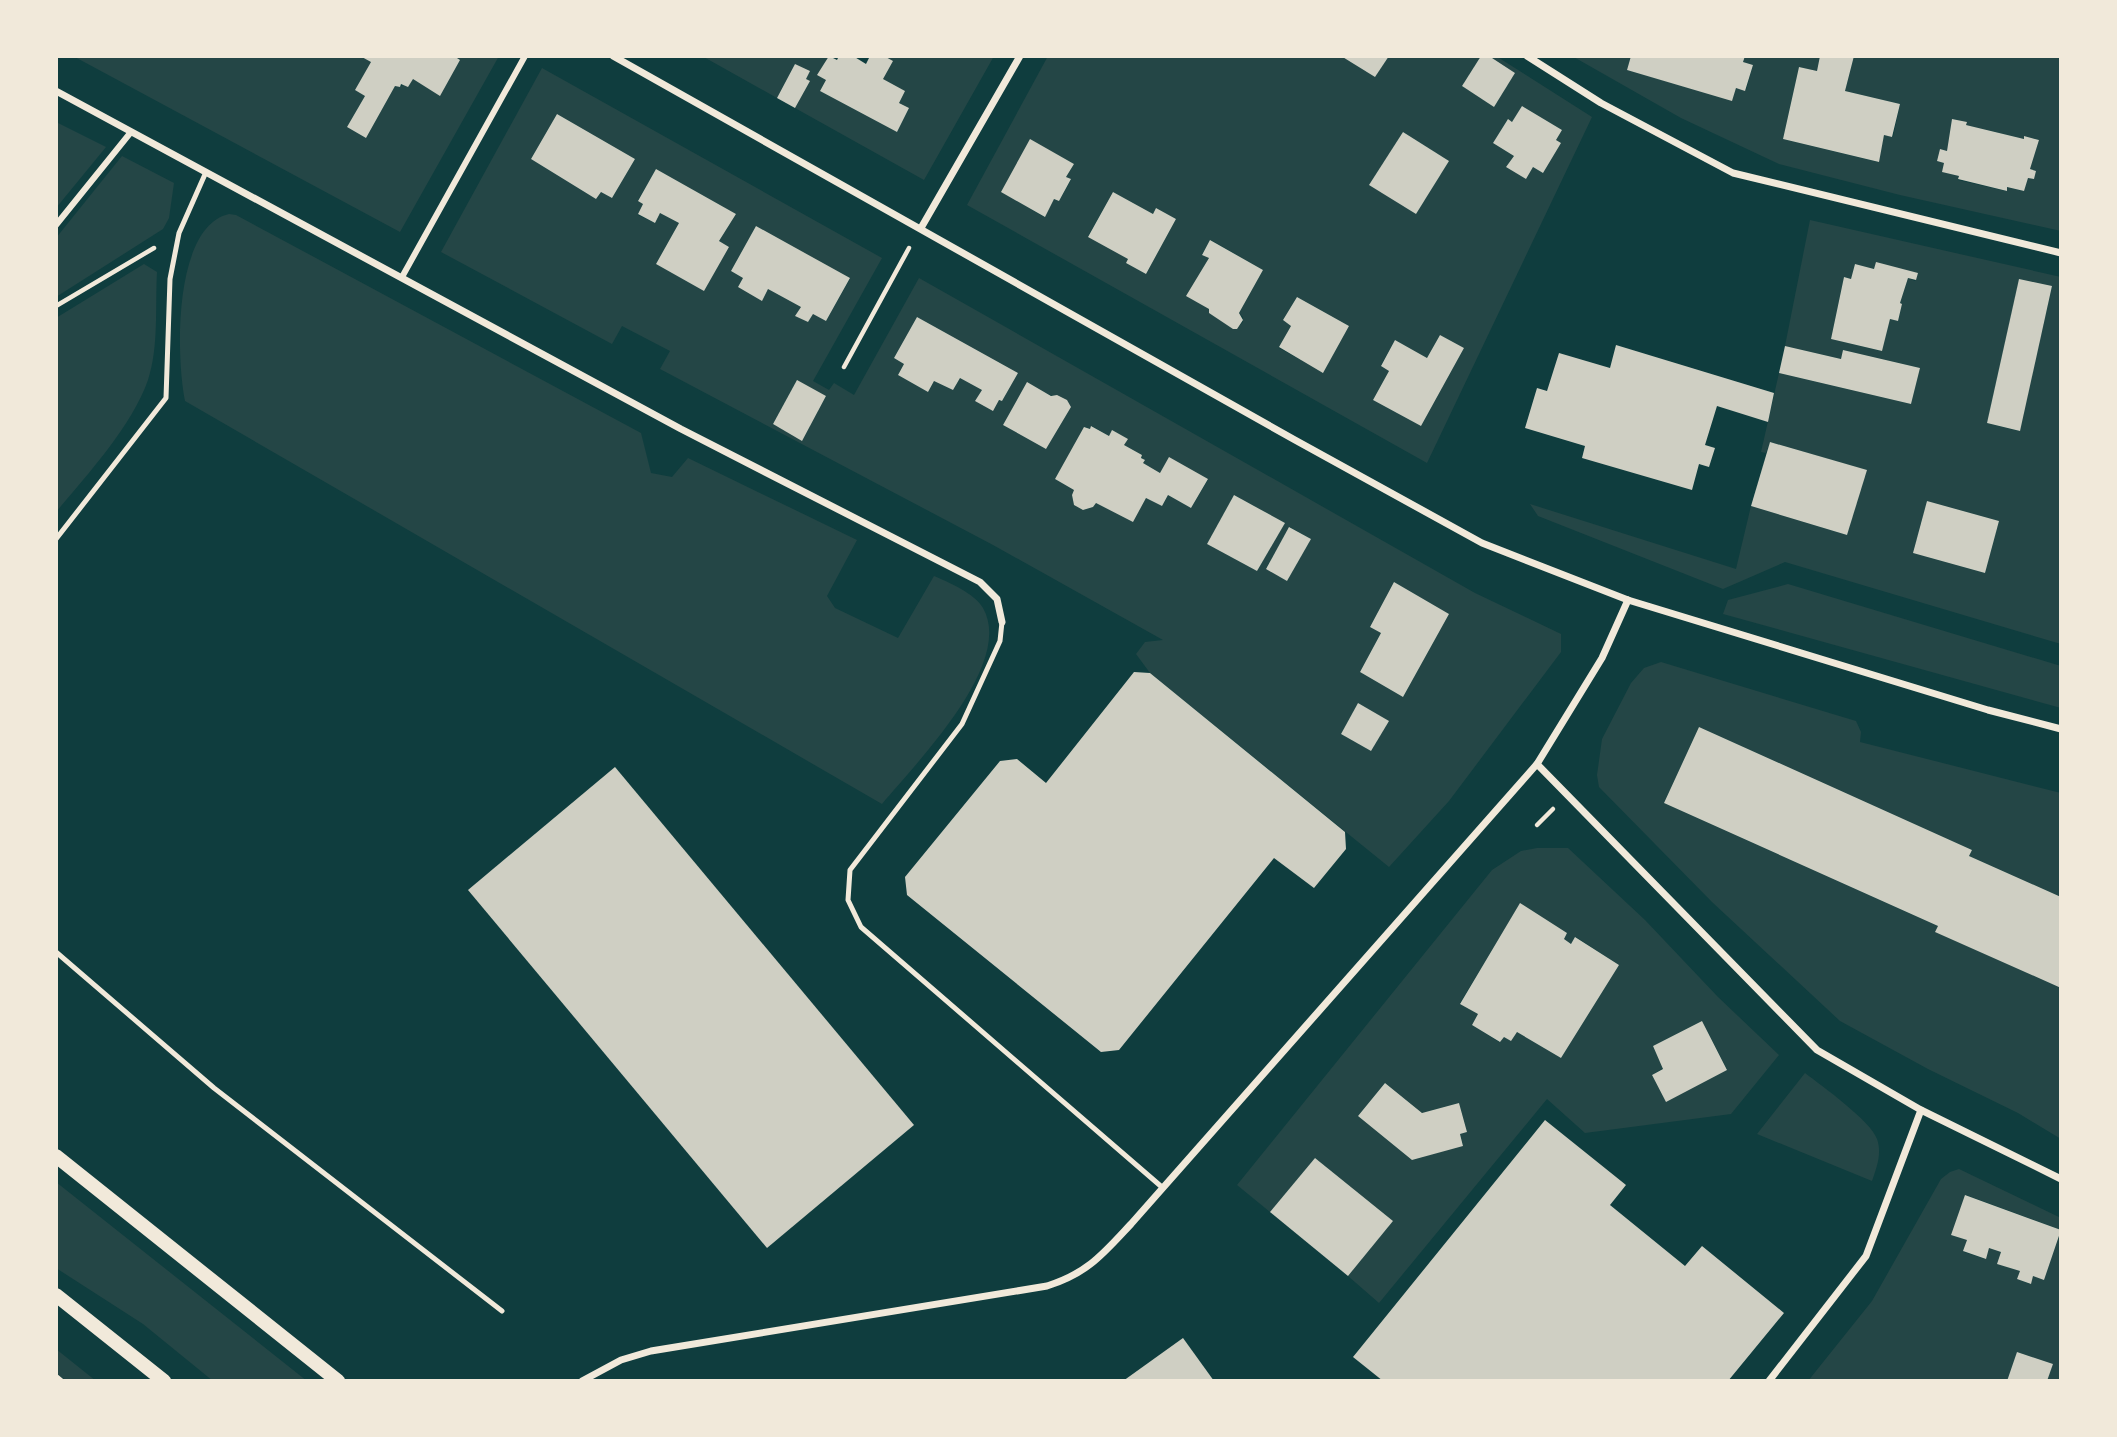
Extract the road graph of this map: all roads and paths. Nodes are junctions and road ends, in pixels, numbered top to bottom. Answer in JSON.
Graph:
{"nodes":[{"id":1,"x":525,"y":56,"type":"edge"},
{"id":2,"x":613,"y":56,"type":"edge"},
{"id":3,"x":1020,"y":56,"type":"edge"},
{"id":4,"x":1527,"y":56,"type":"edge"},
{"id":5,"x":56,"y":91,"type":"edge"},
{"id":6,"x":131,"y":132,"type":"junction"},
{"id":7,"x":206,"y":172,"type":"junction"},
{"id":8,"x":56,"y":225,"type":"edge"},
{"id":9,"x":921,"y":228,"type":"junction"},
{"id":10,"x":179,"y":233,"type":"junction"},
{"id":11,"x":2061,"y":253,"type":"edge"},
{"id":12,"x":402,"y":277,"type":"junction"},
{"id":13,"x":56,"y":306,"type":"edge"},
{"id":14,"x":844,"y":367,"type":"dead end"},
{"id":15,"x":56,"y":538,"type":"edge"},
{"id":16,"x":1628,"y":600,"type":"junction"},
{"id":17,"x":1002,"y":622,"type":"joint"},
{"id":18,"x":2061,"y":729,"type":"edge"},
{"id":19,"x":1537,"y":764,"type":"junction"},
{"id":20,"x":56,"y":952,"type":"edge"},
{"id":21,"x":1922,"y":1110,"type":"junction"},
{"id":22,"x":56,"y":1154,"type":"edge"},
{"id":23,"x":2061,"y":1180,"type":"edge"},
{"id":24,"x":1163,"y":1188,"type":"junction"},
{"id":25,"x":56,"y":1295,"type":"edge"},
{"id":26,"x":502,"y":1311,"type":"dead end"},
{"id":27,"x":56,"y":1376,"type":"edge"},
{"id":28,"x":62,"y":1381,"type":"edge"},
{"id":29,"x":164,"y":1381,"type":"edge"},
{"id":30,"x":338,"y":1381,"type":"edge"},
{"id":31,"x":582,"y":1381,"type":"edge"},
{"id":32,"x":1769,"y":1381,"type":"edge"}],
"edges":[{"from":1,"to":12,"type":"street"},
{"from":2,"to":9,"type":"street"},
{"from":3,"to":9,"type":"street"},
{"from":4,"to":11,"type":"street"},
{"from":5,"to":6,"type":"street"},
{"from":6,"to":7,"type":"street"},
{"from":6,"to":8,"type":"street"},
{"from":7,"to":10,"type":"lane"},
{"from":7,"to":12,"type":"street"},
{"from":9,"to":14,"type":"path"},
{"from":9,"to":16,"type":"street"},
{"from":10,"to":13,"type":"path"},
{"from":10,"to":15,"type":"lane"},
{"from":12,"to":17,"type":"street"},
{"from":16,"to":18,"type":"street"},
{"from":16,"to":19,"type":"street"},
{"from":17,"to":24,"type":"lane"},
{"from":19,"to":21,"type":"street"},
{"from":19,"to":24,"type":"street"},
{"from":20,"to":26,"type":"lane"},
{"from":21,"to":23,"type":"street"},
{"from":21,"to":32,"type":"street"},
{"from":22,"to":30,"type":"main road"},
{"from":24,"to":31,"type":"street"},
{"from":25,"to":29,"type":"main road"},
{"from":27,"to":28,"type":"path"}]}
